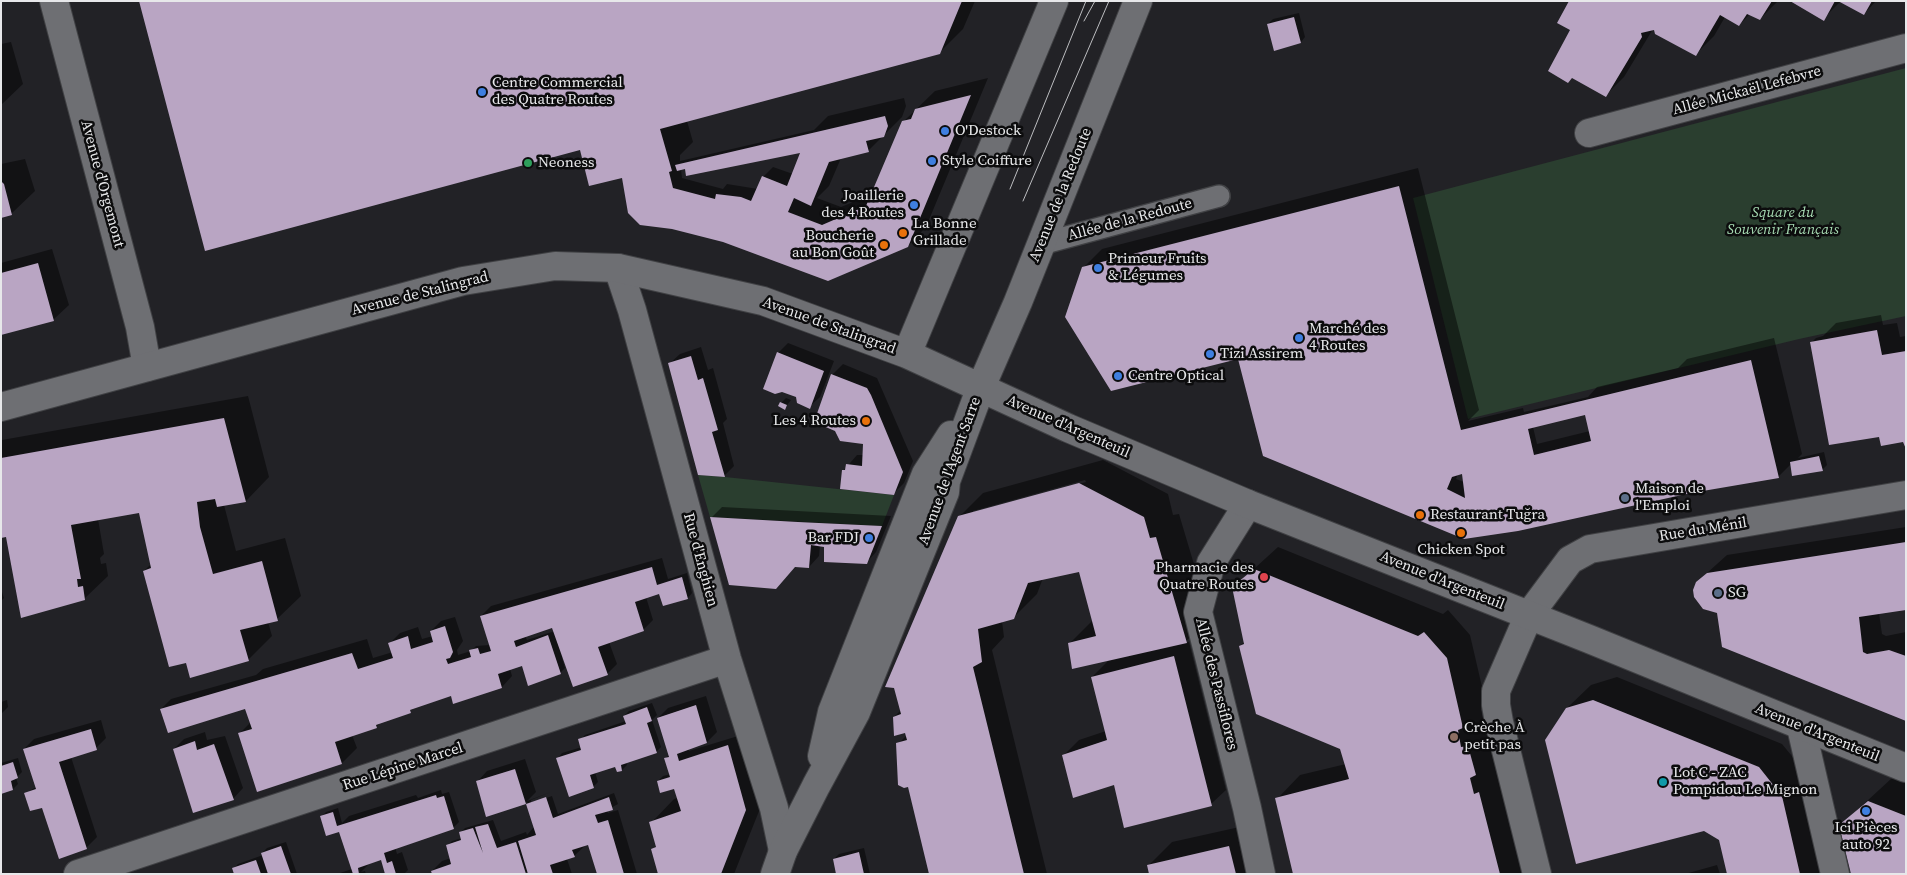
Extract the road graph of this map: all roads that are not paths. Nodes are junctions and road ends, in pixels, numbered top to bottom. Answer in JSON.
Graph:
{"nodes":[{"id":1,"x":54,"y":1,"type":"edge"},
{"id":2,"x":1054,"y":1,"type":"edge"},
{"id":3,"x":1138,"y":1,"type":"edge"},
{"id":4,"x":1906,"y":48,"type":"edge"},
{"id":5,"x":1589,"y":133,"type":"dead end"},
{"id":6,"x":1218,"y":196,"type":"dead end"},
{"id":7,"x":1041,"y":244,"type":"junction"},
{"id":8,"x":618,"y":268,"type":"junction"},
{"id":9,"x":907,"y":354,"type":"junction"},
{"id":10,"x":148,"y":367,"type":"junction"},
{"id":11,"x":981,"y":387,"type":"junction"},
{"id":12,"x":1,"y":407,"type":"edge"},
{"id":13,"x":1906,"y":495,"type":"edge"},
{"id":14,"x":1248,"y":504,"type":"junction"},
{"id":15,"x":1529,"y":615,"type":"junction"},
{"id":16,"x":727,"y":659,"type":"junction"},
{"id":17,"x":1801,"y":727,"type":"junction"},
{"id":18,"x":1906,"y":768,"type":"edge"},
{"id":19,"x":779,"y":862,"type":"edge"},
{"id":20,"x":78,"y":874,"type":"edge"},
{"id":21,"x":1261,"y":874,"type":"edge"},
{"id":22,"x":1537,"y":874,"type":"edge"},
{"id":23,"x":1836,"y":874,"type":"edge"}],
"edges":[{"from":1,"to":10,"type":"main road","name":"Avenue d'Orgemont"},
{"from":2,"to":9,"type":"main road"},
{"from":3,"to":7,"type":"main road","name":"Avenue de la Redoute"},
{"from":4,"to":5,"type":"main road","name":"Allée Mickaël Lefebvre"},
{"from":6,"to":7,"type":"lane","name":"Allée de la Redoute"},
{"from":7,"to":11,"type":"main road","name":"Avenue de la Redoute"},
{"from":8,"to":9,"type":"main road","name":"Avenue de Stalingrad"},
{"from":8,"to":10,"type":"main road","name":"Avenue de Stalingrad"},
{"from":8,"to":16,"type":"main road","name":"Rue d'Enghien"},
{"from":9,"to":11,"type":"main road","name":"Avenue de Stalingrad"},
{"from":10,"to":12,"type":"main road","name":"Avenue de Stalingrad"},
{"from":11,"to":14,"type":"main road","name":"Avenue d'Argenteuil"},
{"from":11,"to":19,"type":"main road","name":"Avenue de l'Agent Sarre"},
{"from":13,"to":15,"type":"main road","name":"Rue du Ménil"},
{"from":14,"to":15,"type":"main road","name":"Avenue d'Argenteuil"},
{"from":14,"to":21,"type":"main road","name":"Allée des Passiflores"},
{"from":15,"to":17,"type":"main road","name":"Avenue d'Argenteuil"},
{"from":15,"to":22,"type":"main road","name":"Rue du Ménil"},
{"from":16,"to":19,"type":"main road","name":"Rue d'Enghien"},
{"from":16,"to":20,"type":"main road","name":"Rue Lépine Marcel"},
{"from":17,"to":18,"type":"main road","name":"Avenue d'Argenteuil"},
{"from":17,"to":23,"type":"main road"}]}
